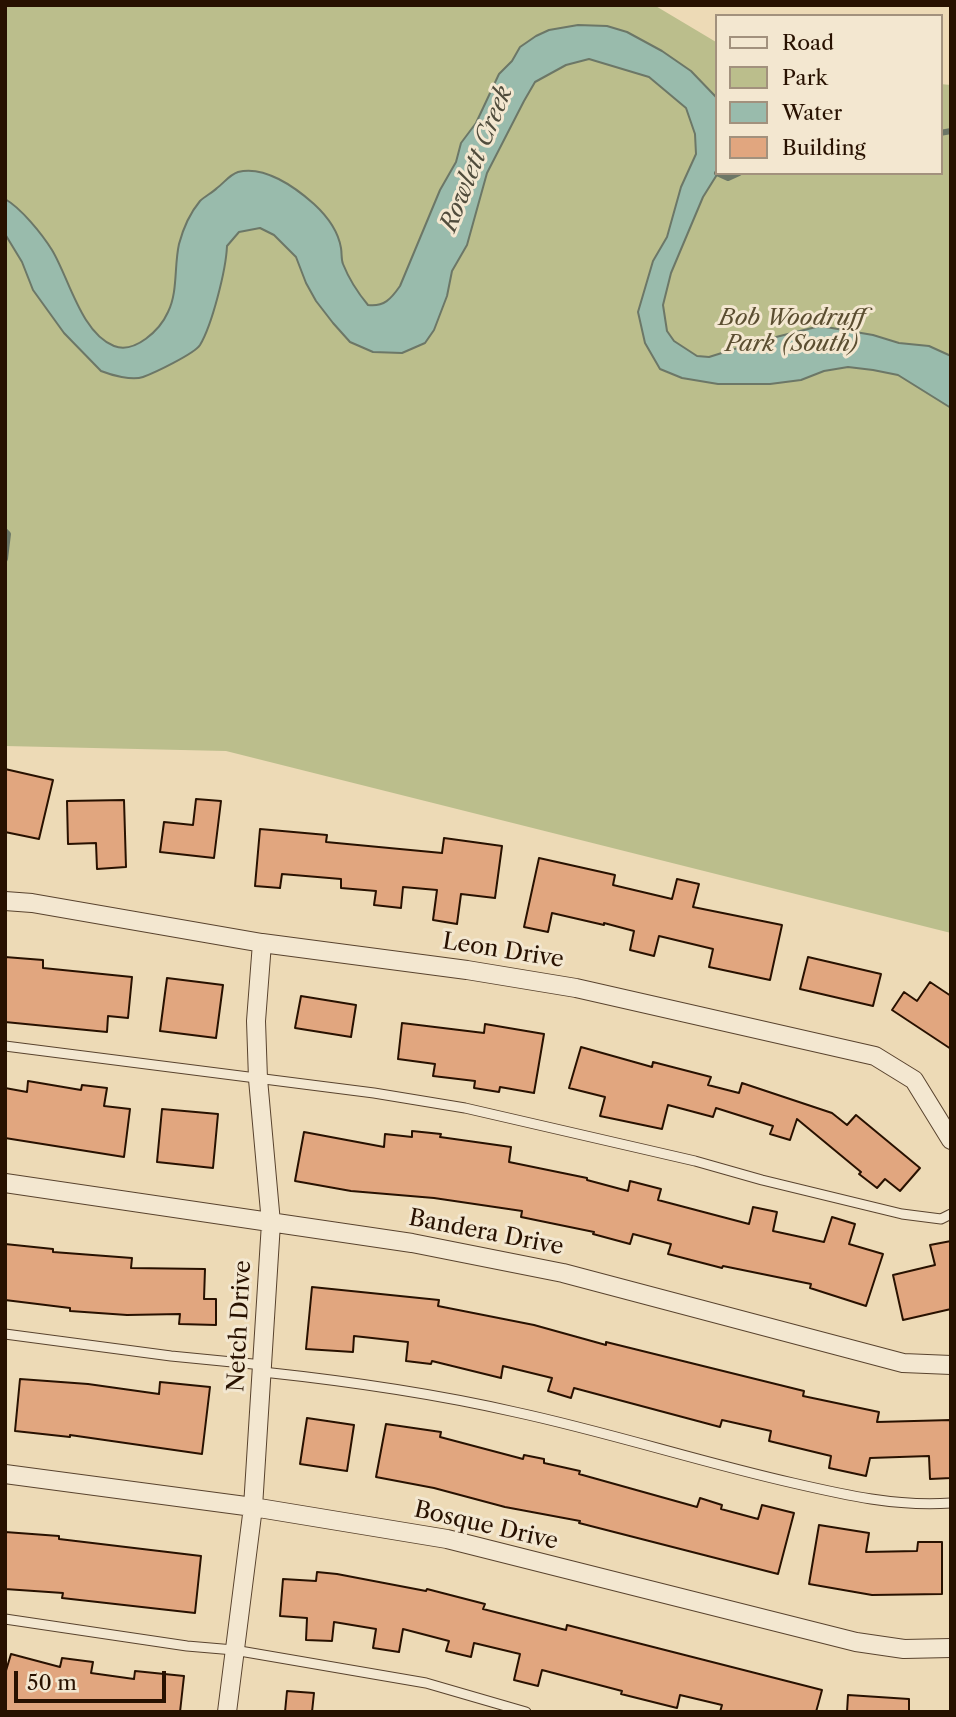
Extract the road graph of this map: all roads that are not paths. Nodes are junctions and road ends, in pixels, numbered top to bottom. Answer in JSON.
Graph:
{"nodes":[{"id":1,"x":5,"y":901,"type":"edge"},
{"id":2,"x":262,"y":943,"type":"junction"},
{"id":3,"x":5,"y":1046,"type":"edge"},
{"id":4,"x":258,"y":1079,"type":"junction"},
{"id":5,"x":951,"y":1139,"type":"edge"},
{"id":6,"x":5,"y":1183,"type":"edge"},
{"id":7,"x":951,"y":1214,"type":"edge"},
{"id":8,"x":271,"y":1223,"type":"junction"},
{"id":9,"x":5,"y":1334,"type":"edge"},
{"id":10,"x":951,"y":1365,"type":"edge"},
{"id":11,"x":263,"y":1368,"type":"junction"},
{"id":12,"x":5,"y":1474,"type":"edge"},
{"id":13,"x":951,"y":1503,"type":"edge"},
{"id":14,"x":253,"y":1507,"type":"junction"},
{"id":15,"x":5,"y":1619,"type":"edge"},
{"id":16,"x":951,"y":1648,"type":"edge"},
{"id":17,"x":234,"y":1650,"type":"junction"},
{"id":18,"x":227,"y":1712,"type":"edge"},
{"id":19,"x":526,"y":1712,"type":"edge"}],
"edges":[{"from":1,"to":2,"type":"street","name":"Leon Drive"},
{"from":2,"to":4,"type":"street","name":"Netch Drive"},
{"from":2,"to":5,"type":"street","name":"Leon Drive"},
{"from":3,"to":4,"type":"lane"},
{"from":4,"to":7,"type":"lane"},
{"from":4,"to":8,"type":"street","name":"Netch Drive"},
{"from":6,"to":8,"type":"street","name":"Bandera Drive"},
{"from":8,"to":10,"type":"street","name":"Bandera Drive"},
{"from":8,"to":11,"type":"street","name":"Netch Drive"},
{"from":9,"to":11,"type":"lane"},
{"from":11,"to":13,"type":"lane"},
{"from":11,"to":14,"type":"street","name":"Netch Drive"},
{"from":12,"to":14,"type":"street","name":"Bosque Drive"},
{"from":14,"to":16,"type":"street","name":"Bosque Drive"},
{"from":14,"to":17,"type":"street","name":"Netch Drive"},
{"from":15,"to":17,"type":"lane"},
{"from":17,"to":18,"type":"street","name":"Netch Drive"},
{"from":17,"to":19,"type":"lane"}]}
